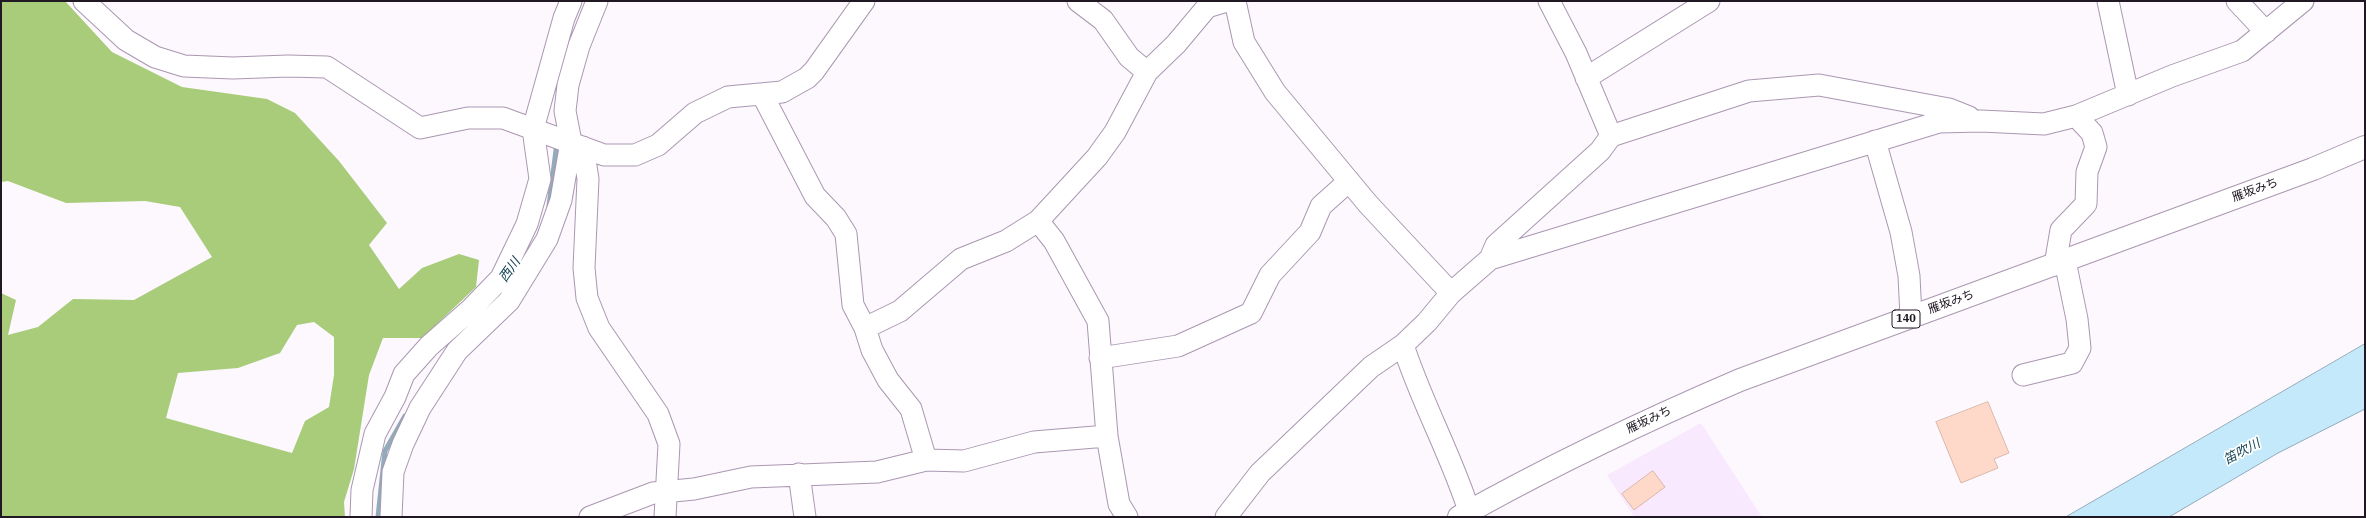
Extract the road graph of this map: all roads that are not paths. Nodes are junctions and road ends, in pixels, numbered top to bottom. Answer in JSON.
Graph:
{"nodes":[{"id":1,"x":84,"y":1,"type":"edge"},
{"id":2,"x":571,"y":1,"type":"edge"},
{"id":3,"x":597,"y":1,"type":"edge"},
{"id":4,"x":864,"y":1,"type":"edge"},
{"id":5,"x":1078,"y":1,"type":"edge"},
{"id":6,"x":1227,"y":1,"type":"edge"},
{"id":7,"x":1235,"y":1,"type":"edge"},
{"id":8,"x":1548,"y":1,"type":"edge"},
{"id":9,"x":1709,"y":1,"type":"edge"},
{"id":10,"x":2108,"y":1,"type":"edge"},
{"id":11,"x":2237,"y":1,"type":"edge"},
{"id":12,"x":2302,"y":1,"type":"edge"},
{"id":13,"x":2266,"y":32,"type":"junction"},
{"id":14,"x":1147,"y":72,"type":"junction"},
{"id":15,"x":1586,"y":78,"type":"junction"},
{"id":16,"x":762,"y":94,"type":"junction"},
{"id":17,"x":2128,"y":95,"type":"junction"},
{"id":18,"x":2076,"y":116,"type":"junction"},
{"id":19,"x":1981,"y":121,"type":"junction"},
{"id":20,"x":533,"y":129,"type":"junction"},
{"id":21,"x":1611,"y":136,"type":"junction"},
{"id":22,"x":1875,"y":141,"type":"junction"},
{"id":23,"x":577,"y":144,"type":"junction"},
{"id":24,"x":2365,"y":147,"type":"edge"},
{"id":25,"x":1349,"y":181,"type":"junction"},
{"id":26,"x":1038,"y":221,"type":"junction"},
{"id":27,"x":1490,"y":259,"type":"junction"},
{"id":28,"x":2060,"y":263,"type":"junction"},
{"id":29,"x":1451,"y":292,"type":"junction"},
{"id":30,"x":1911,"y":317,"type":"junction"},
{"id":31,"x":865,"y":328,"type":"junction"},
{"id":32,"x":1403,"y":345,"type":"junction"},
{"id":33,"x":1100,"y":358,"type":"junction"},
{"id":34,"x":404,"y":374,"type":"junction"},
{"id":35,"x":2023,"y":375,"type":"dead end"},
{"id":36,"x":431,"y":389,"type":"junction"},
{"id":37,"x":1107,"y":436,"type":"junction"},
{"id":38,"x":926,"y":460,"type":"junction"},
{"id":39,"x":799,"y":474,"type":"junction"},
{"id":40,"x":668,"y":492,"type":"junction"},
{"id":41,"x":1466,"y":515,"type":"edge"},
{"id":42,"x":361,"y":517,"type":"edge"},
{"id":43,"x":391,"y":517,"type":"edge"},
{"id":44,"x":590,"y":517,"type":"edge"},
{"id":45,"x":665,"y":517,"type":"edge"},
{"id":46,"x":805,"y":517,"type":"edge"},
{"id":47,"x":1127,"y":517,"type":"edge"},
{"id":48,"x":1226,"y":517,"type":"edge"}],
"edges":[{"from":1,"to":20,"type":"street"},
{"from":2,"to":20,"type":"street"},
{"from":3,"to":23,"type":"street"},
{"from":4,"to":16,"type":"street"},
{"from":5,"to":14,"type":"street"},
{"from":6,"to":14,"type":"street"},
{"from":7,"to":25,"type":"street"},
{"from":8,"to":15,"type":"street"},
{"from":9,"to":15,"type":"street"},
{"from":10,"to":17,"type":"street"},
{"from":11,"to":13,"type":"street"},
{"from":12,"to":13,"type":"street"},
{"from":13,"to":17,"type":"street"},
{"from":14,"to":26,"type":"street"},
{"from":15,"to":21,"type":"street"},
{"from":16,"to":23,"type":"street"},
{"from":16,"to":31,"type":"street"},
{"from":17,"to":18,"type":"street"},
{"from":18,"to":19,"type":"street"},
{"from":18,"to":28,"type":"street"},
{"from":19,"to":21,"type":"street"},
{"from":19,"to":22,"type":"street"},
{"from":20,"to":23,"type":"street"},
{"from":20,"to":34,"type":"street"},
{"from":21,"to":27,"type":"street"},
{"from":22,"to":27,"type":"street"},
{"from":22,"to":30,"type":"street"},
{"from":23,"to":36,"type":"street"},
{"from":23,"to":40,"type":"street"},
{"from":24,"to":28,"type":"highway","name":"雁坂みち","number":"140"},
{"from":25,"to":29,"type":"street"},
{"from":25,"to":33,"type":"street"},
{"from":26,"to":31,"type":"street"},
{"from":26,"to":33,"type":"street"},
{"from":27,"to":29,"type":"street"},
{"from":28,"to":30,"type":"highway","name":"雁坂みち","number":"140"},
{"from":28,"to":35,"type":"street"},
{"from":29,"to":32,"type":"street"},
{"from":30,"to":41,"type":"highway","name":"雁坂みち","number":"140"},
{"from":31,"to":38,"type":"street"},
{"from":32,"to":41,"type":"street"},
{"from":32,"to":48,"type":"street"},
{"from":33,"to":37,"type":"street"},
{"from":34,"to":36,"type":"street"},
{"from":34,"to":42,"type":"street"},
{"from":36,"to":43,"type":"street"},
{"from":37,"to":38,"type":"street"},
{"from":37,"to":47,"type":"street"},
{"from":38,"to":39,"type":"street"},
{"from":39,"to":40,"type":"street"},
{"from":39,"to":46,"type":"street"},
{"from":40,"to":44,"type":"street"},
{"from":40,"to":45,"type":"street"}]}
